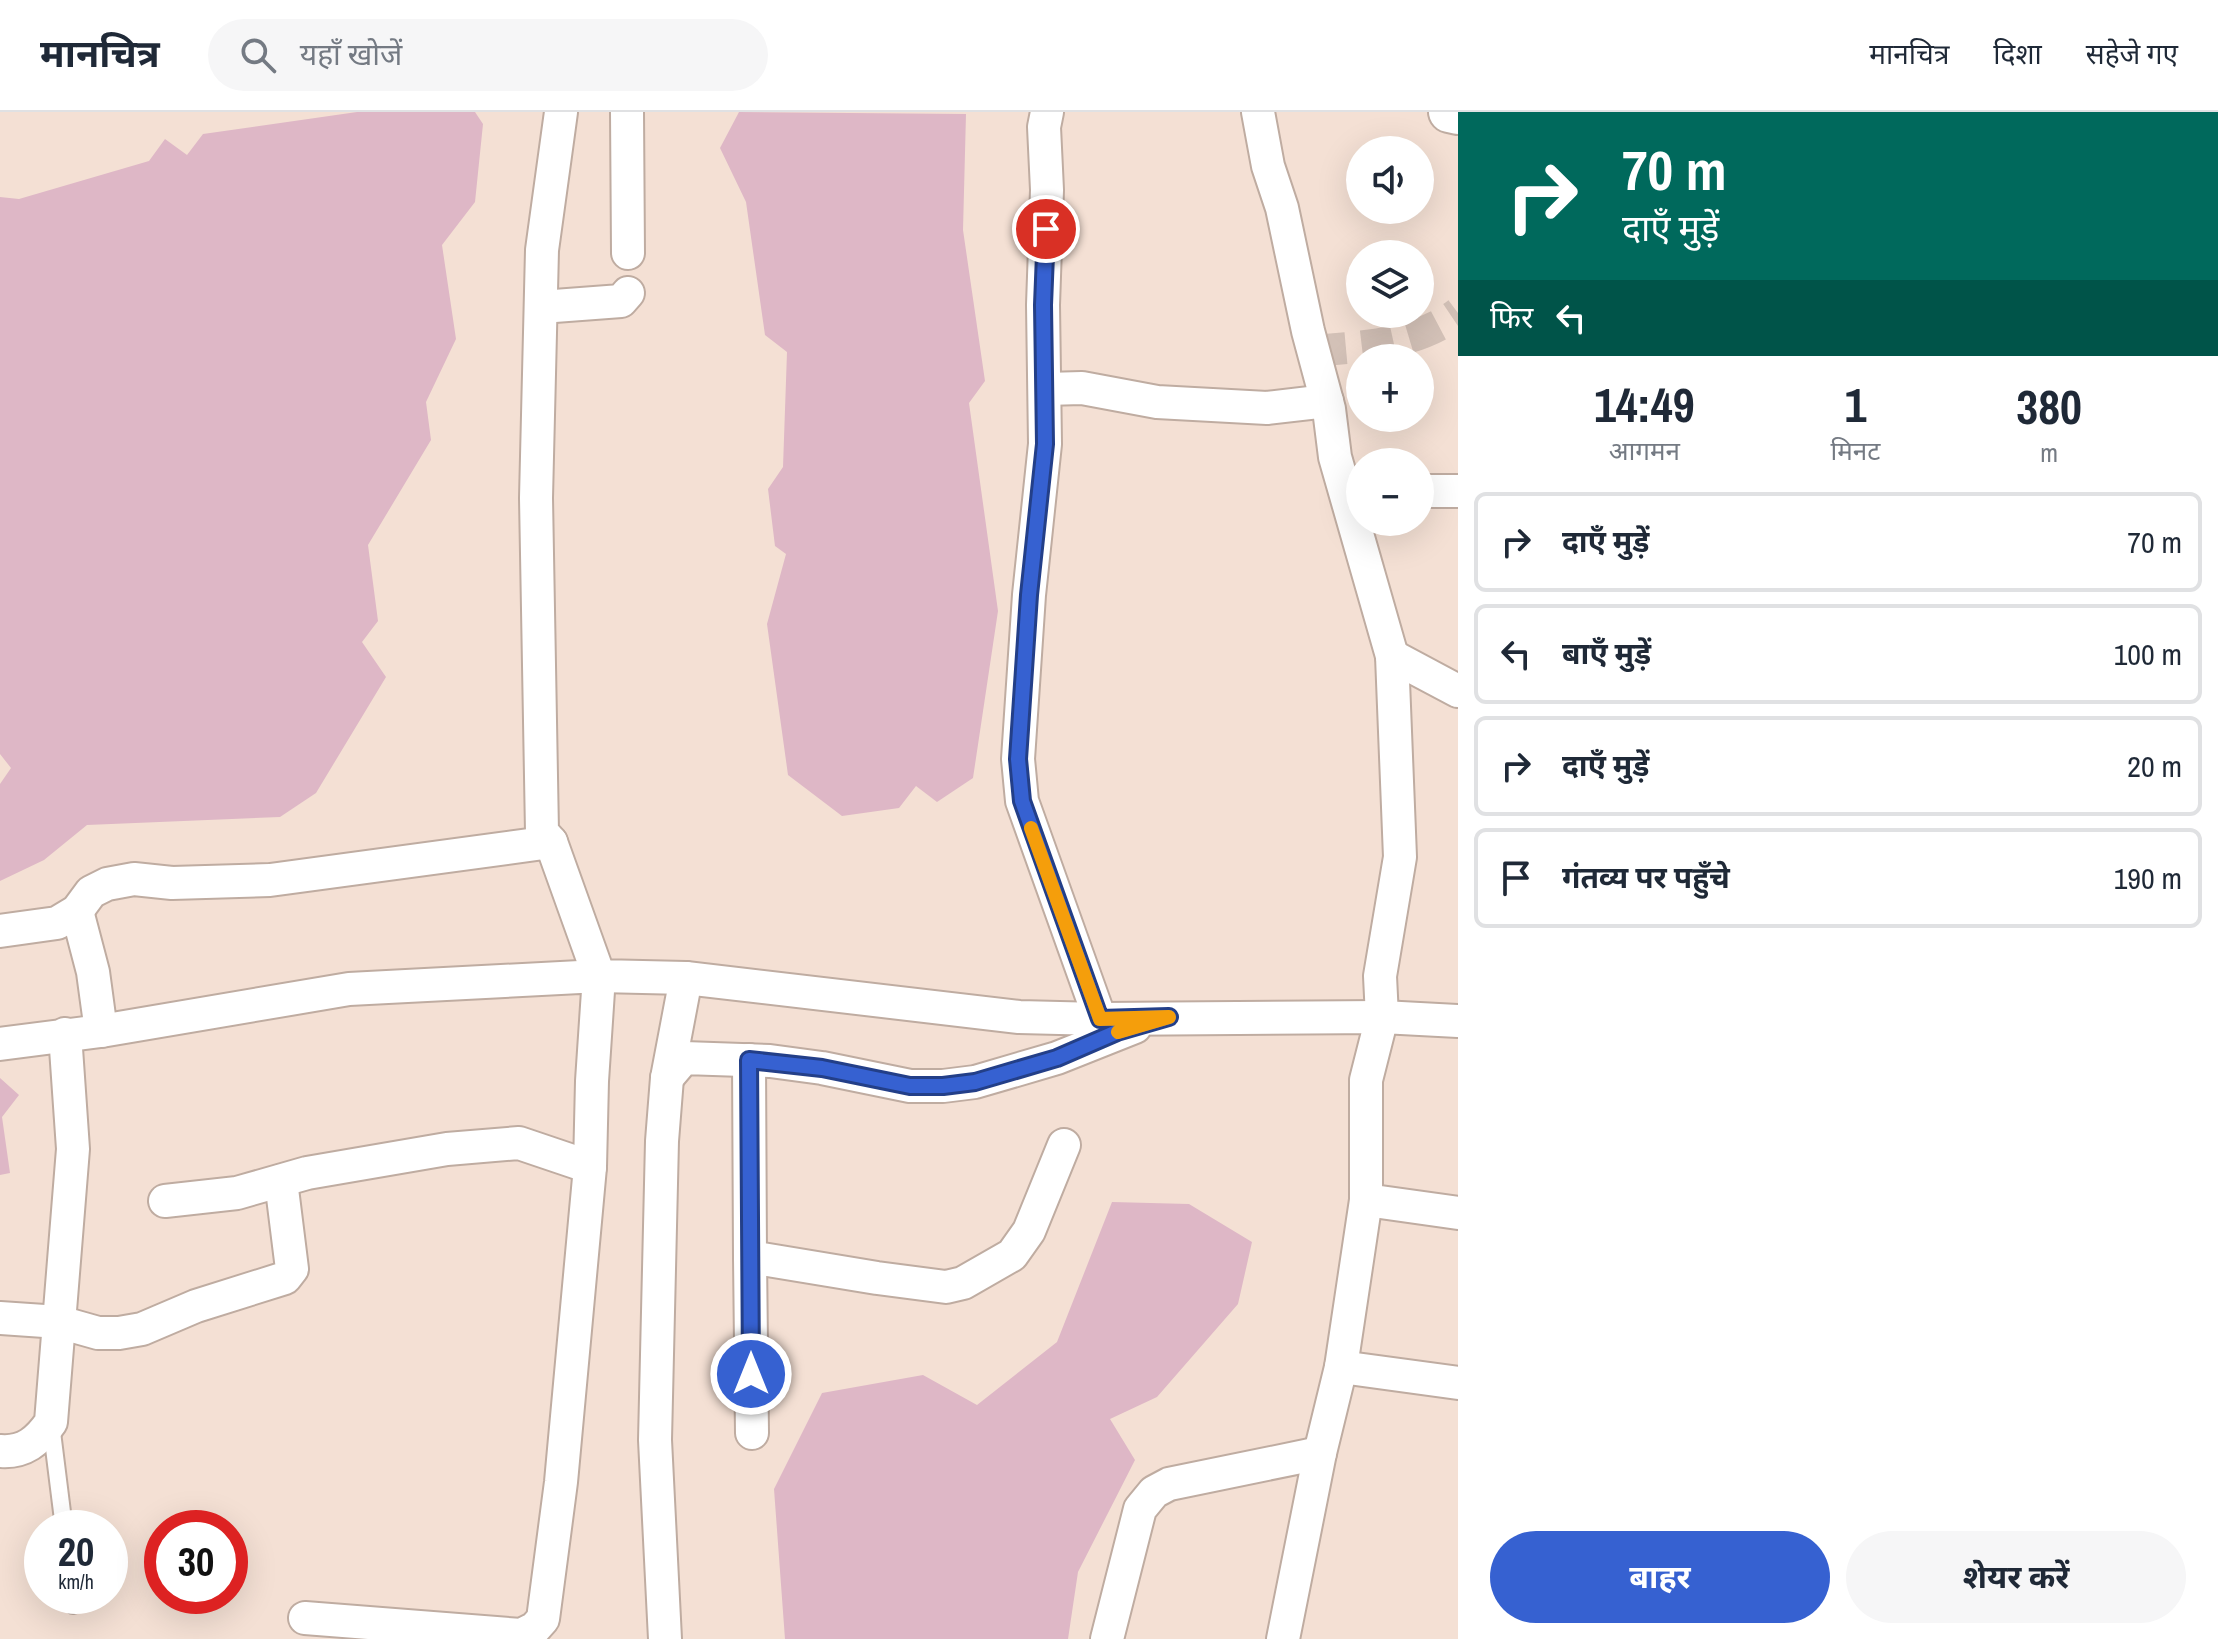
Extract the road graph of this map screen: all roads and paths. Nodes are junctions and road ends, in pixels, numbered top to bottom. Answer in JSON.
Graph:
{"nodes":[{"id":1,"x":561,"y":112,"type":"edge"},
{"id":2,"x":627,"y":112,"type":"edge"},
{"id":3,"x":1047,"y":112,"type":"edge"},
{"id":4,"x":1258,"y":112,"type":"edge"},
{"id":5,"x":1449,"y":112,"type":"edge"},
{"id":6,"x":1458,"y":114,"type":"edge"},
{"id":7,"x":628,"y":253,"type":"dead end"},
{"id":8,"x":628,"y":293,"type":"dead end"},
{"id":9,"x":541,"y":307,"type":"junction"},
{"id":10,"x":1046,"y":389,"type":"junction"},
{"id":11,"x":1327,"y":401,"type":"junction"},
{"id":12,"x":1346,"y":480,"type":"edge"},
{"id":13,"x":1434,"y":491,"type":"edge"},
{"id":14,"x":1458,"y":491,"type":"edge"},
{"id":15,"x":1363,"y":536,"type":"edge"},
{"id":16,"x":1392,"y":656,"type":"junction"},
{"id":17,"x":1458,"y":691,"type":"edge"},
{"id":18,"x":551,"y":842,"type":"junction"},
{"id":19,"x":77,"y":911,"type":"junction"},
{"id":20,"x":0,"y":931,"type":"edge"},
{"id":21,"x":599,"y":976,"type":"junction"},
{"id":22,"x":686,"y":978,"type":"junction"},
{"id":23,"x":1169,"y":1017,"type":"junction"},
{"id":24,"x":1382,"y":1017,"type":"junction"},
{"id":25,"x":1100,"y":1019,"type":"junction"},
{"id":26,"x":1458,"y":1021,"type":"edge"},
{"id":27,"x":101,"y":1031,"type":"junction"},
{"id":28,"x":65,"y":1034,"type":"junction"},
{"id":29,"x":0,"y":1044,"type":"edge"},
{"id":30,"x":749,"y":1060,"type":"junction"},
{"id":31,"x":667,"y":1078,"type":"junction"},
{"id":32,"x":1064,"y":1145,"type":"dead end"},
{"id":33,"x":590,"y":1167,"type":"junction"},
{"id":34,"x":281,"y":1181,"type":"junction"},
{"id":35,"x":1366,"y":1200,"type":"junction"},
{"id":36,"x":165,"y":1201,"type":"dead end"},
{"id":37,"x":1458,"y":1213,"type":"edge"},
{"id":38,"x":750,"y":1257,"type":"junction"},
{"id":39,"x":0,"y":1318,"type":"edge"},
{"id":40,"x":59,"y":1322,"type":"junction"},
{"id":41,"x":1341,"y":1367,"type":"junction"},
{"id":42,"x":1458,"y":1383,"type":"edge"},
{"id":43,"x":51,"y":1422,"type":"junction"},
{"id":44,"x":752,"y":1433,"type":"dead end"},
{"id":45,"x":0,"y":1451,"type":"edge"},
{"id":46,"x":1320,"y":1453,"type":"junction"},
{"id":47,"x":62,"y":1510,"type":"edge"},
{"id":48,"x":305,"y":1618,"type":"dead end"},
{"id":49,"x":665,"y":1639,"type":"edge"},
{"id":50,"x":1107,"y":1639,"type":"edge"},
{"id":51,"x":1283,"y":1639,"type":"edge"}],
"edges":[{"from":1,"to":9,"type":"street"},
{"from":2,"to":7,"type":"street"},
{"from":3,"to":10,"type":"street"},
{"from":4,"to":11,"type":"street"},
{"from":5,"to":6,"type":"street"},
{"from":8,"to":9,"type":"street"},
{"from":9,"to":18,"type":"street"},
{"from":10,"to":11,"type":"street"},
{"from":10,"to":25,"type":"street"},
{"from":11,"to":12,"type":"street"},
{"from":13,"to":14,"type":"street"},
{"from":15,"to":16,"type":"street"},
{"from":16,"to":17,"type":"street"},
{"from":16,"to":24,"type":"street"},
{"from":18,"to":19,"type":"street"},
{"from":18,"to":21,"type":"street"},
{"from":19,"to":20,"type":"street"},
{"from":19,"to":27,"type":"street"},
{"from":21,"to":22,"type":"street"},
{"from":21,"to":27,"type":"street"},
{"from":21,"to":33,"type":"street"},
{"from":22,"to":25,"type":"street"},
{"from":22,"to":31,"type":"street"},
{"from":23,"to":24,"type":"street"},
{"from":23,"to":25,"type":"street"},
{"from":23,"to":30,"type":"street"},
{"from":24,"to":26,"type":"street"},
{"from":24,"to":35,"type":"street"},
{"from":27,"to":28,"type":"street"},
{"from":28,"to":29,"type":"street"},
{"from":28,"to":40,"type":"street"},
{"from":30,"to":31,"type":"street"},
{"from":30,"to":38,"type":"street"},
{"from":31,"to":49,"type":"street"},
{"from":32,"to":38,"type":"street"},
{"from":33,"to":34,"type":"street"},
{"from":33,"to":48,"type":"street"},
{"from":34,"to":36,"type":"street"},
{"from":34,"to":40,"type":"street"},
{"from":35,"to":37,"type":"street"},
{"from":35,"to":41,"type":"street"},
{"from":38,"to":44,"type":"street"},
{"from":39,"to":40,"type":"street"},
{"from":40,"to":43,"type":"street"},
{"from":41,"to":42,"type":"street"},
{"from":41,"to":46,"type":"street"},
{"from":43,"to":45,"type":"street"},
{"from":43,"to":47,"type":"lane"},
{"from":46,"to":50,"type":"street"},
{"from":46,"to":51,"type":"street"}]}
